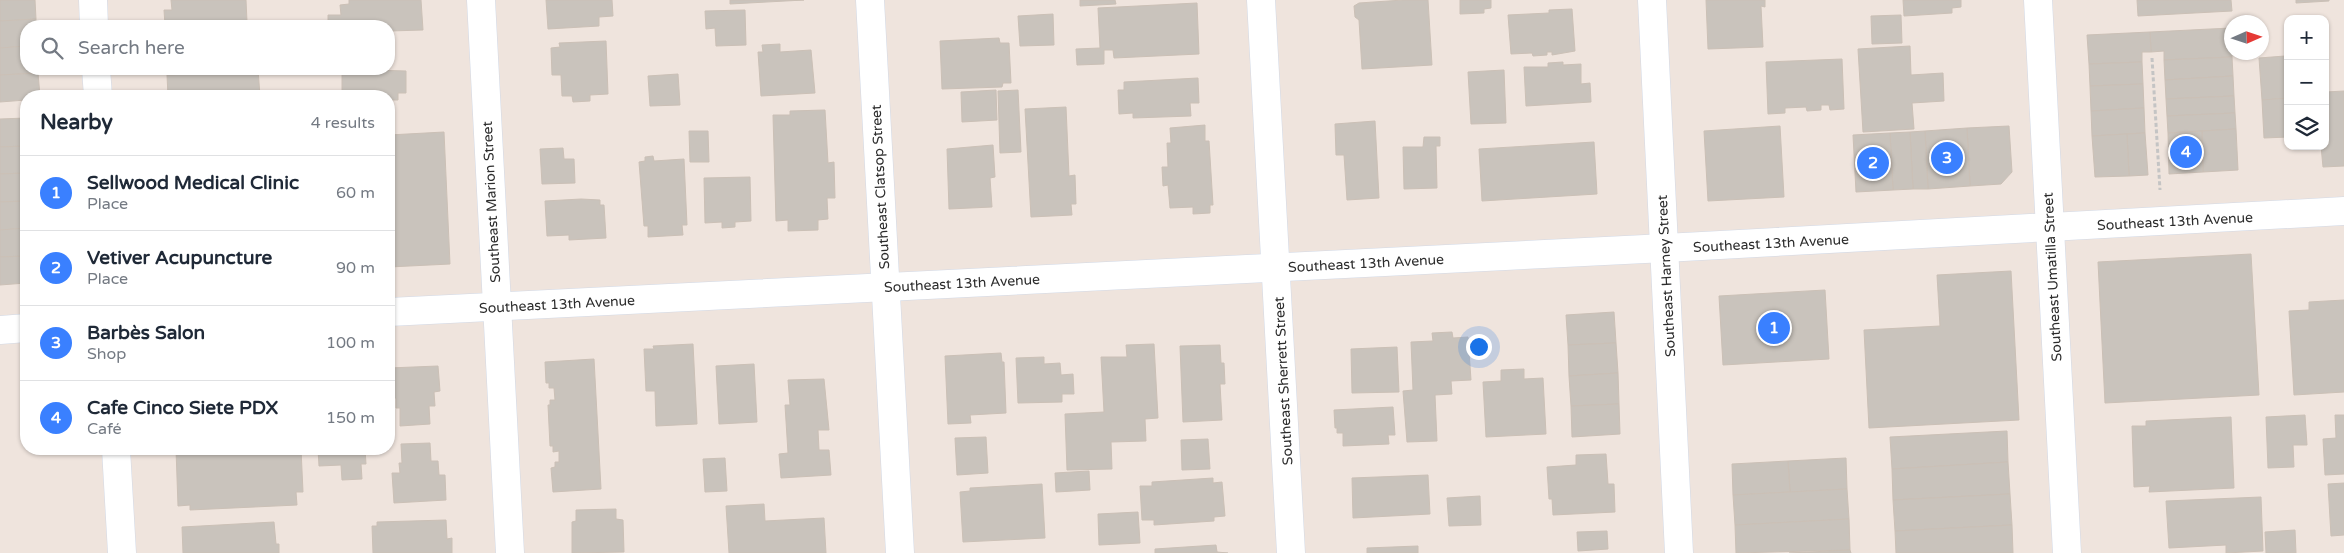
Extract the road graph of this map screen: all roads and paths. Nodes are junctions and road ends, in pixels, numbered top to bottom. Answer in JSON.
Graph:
{"nodes":[{"id":1,"x":93,"y":0,"type":"edge"},
{"id":2,"x":481,"y":0,"type":"edge"},
{"id":3,"x":870,"y":0,"type":"edge"},
{"id":4,"x":1261,"y":0,"type":"edge"},
{"id":5,"x":1652,"y":0,"type":"edge"},
{"id":6,"x":2038,"y":0,"type":"edge"},
{"id":7,"x":94,"y":20,"type":"edge"},
{"id":8,"x":2152,"y":58,"type":"dead end"},
{"id":9,"x":96,"y":75,"type":"edge"},
{"id":10,"x":98,"y":90,"type":"edge"},
{"id":11,"x":2344,"y":211,"type":"edge"},
{"id":12,"x":2162,"y":222,"type":"junction"},
{"id":13,"x":2050,"y":227,"type":"junction"},
{"id":14,"x":1665,"y":248,"type":"junction"},
{"id":15,"x":1277,"y":268,"type":"junction"},
{"id":16,"x":886,"y":286,"type":"junction"},
{"id":17,"x":496,"y":307,"type":"junction"},
{"id":18,"x":395,"y":312,"type":"edge"},
{"id":19,"x":20,"y":328,"type":"edge"},
{"id":20,"x":0,"y":330,"type":"edge"},
{"id":21,"x":116,"y":455,"type":"edge"},
{"id":22,"x":122,"y":553,"type":"edge"},
{"id":23,"x":510,"y":553,"type":"edge"},
{"id":24,"x":900,"y":553,"type":"edge"},
{"id":25,"x":1291,"y":553,"type":"edge"},
{"id":26,"x":1679,"y":553,"type":"edge"},
{"id":27,"x":2067,"y":553,"type":"edge"}],
"edges":[{"from":1,"to":7,"type":"street"},
{"from":2,"to":17,"type":"street","name":"Southeast Marion Street"},
{"from":3,"to":16,"type":"street","name":"Southeast Clatsop Street"},
{"from":4,"to":15,"type":"street","name":"Southeast Sherrett Street"},
{"from":5,"to":14,"type":"street","name":"Southeast Harney Street"},
{"from":6,"to":13,"type":"street","name":"Southeast Umatilla Street"},
{"from":8,"to":12,"type":"path"},
{"from":9,"to":10,"type":"street"},
{"from":11,"to":12,"type":"street","name":"Southeast 13th Avenue"},
{"from":12,"to":13,"type":"street","name":"Southeast 13th Avenue"},
{"from":13,"to":14,"type":"street","name":"Southeast 13th Avenue"},
{"from":13,"to":27,"type":"street","name":"Southeast Umatilla Street"},
{"from":14,"to":15,"type":"street","name":"Southeast 13th Avenue"},
{"from":14,"to":26,"type":"street","name":"Southeast Harney Street"},
{"from":15,"to":16,"type":"street","name":"Southeast 13th Avenue"},
{"from":15,"to":25,"type":"street","name":"Southeast Sherrett Street"},
{"from":16,"to":17,"type":"street","name":"Southeast 13th Avenue"},
{"from":16,"to":24,"type":"street","name":"Southeast Clatsop Street"},
{"from":17,"to":18,"type":"street","name":"Southeast 13th Avenue"},
{"from":17,"to":23,"type":"street","name":"Southeast Marion Street"},
{"from":19,"to":20,"type":"street"},
{"from":21,"to":22,"type":"street"}]}
